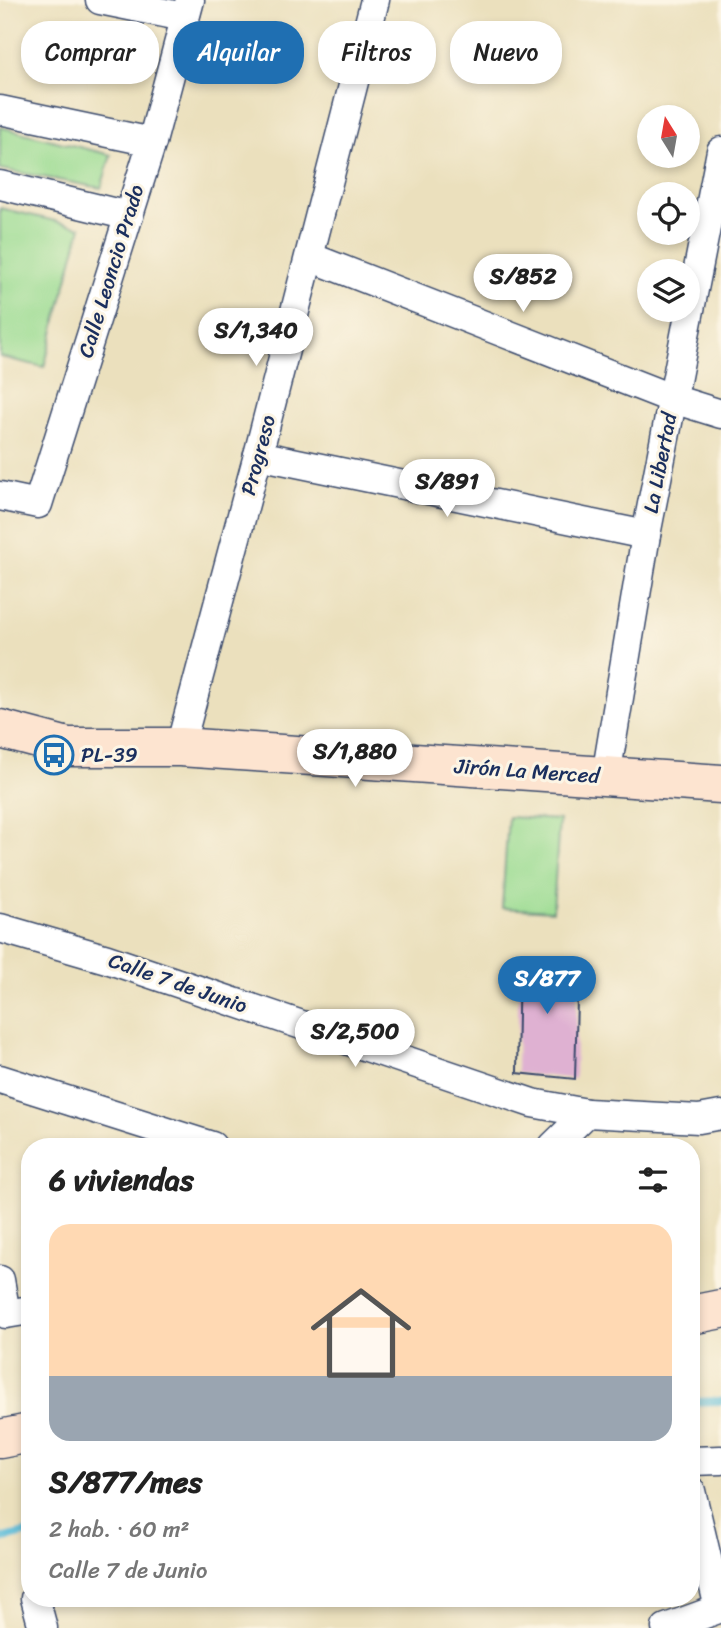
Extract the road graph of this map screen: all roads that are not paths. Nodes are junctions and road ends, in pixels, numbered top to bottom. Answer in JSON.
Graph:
{"nodes":[{"id":1,"x":100,"y":0,"type":"edge"},
{"id":2,"x":375,"y":0,"type":"edge"},
{"id":3,"x":187,"y":9,"type":"edge"},
{"id":4,"x":0,"y":110,"type":"edge"},
{"id":5,"x":152,"y":142,"type":"junction"},
{"id":6,"x":721,"y":151,"type":"edge"},
{"id":7,"x":0,"y":185,"type":"edge"},
{"id":8,"x":129,"y":216,"type":"junction"},
{"id":9,"x":310,"y":257,"type":"junction"},
{"id":10,"x":673,"y":399,"type":"junction"},
{"id":11,"x":721,"y":414,"type":"edge"},
{"id":12,"x":258,"y":455,"type":"junction"},
{"id":13,"x":0,"y":496,"type":"edge"},
{"id":14,"x":646,"y":535,"type":"junction"},
{"id":15,"x":0,"y":729,"type":"edge"},
{"id":16,"x":180,"y":747,"type":"junction"},
{"id":17,"x":606,"y":776,"type":"junction"},
{"id":18,"x":721,"y":783,"type":"edge"},
{"id":19,"x":0,"y":928,"type":"edge"},
{"id":20,"x":0,"y":1079,"type":"edge"},
{"id":21,"x":587,"y":1113,"type":"junction"},
{"id":22,"x":721,"y":1115,"type":"edge"},
{"id":23,"x":182,"y":1138,"type":"edge"},
{"id":24,"x":561,"y":1138,"type":"edge"},
{"id":25,"x":0,"y":1280,"type":"edge"},
{"id":26,"x":721,"y":1309,"type":"edge"},
{"id":27,"x":18,"y":1312,"type":"edge"},
{"id":28,"x":700,"y":1313,"type":"edge"},
{"id":29,"x":21,"y":1435,"type":"edge"},
{"id":30,"x":0,"y":1439,"type":"edge"},
{"id":31,"x":721,"y":1460,"type":"edge"},
{"id":32,"x":700,"y":1461,"type":"edge"},
{"id":33,"x":700,"y":1527,"type":"edge"},
{"id":34,"x":37,"y":1607,"type":"edge"},
{"id":35,"x":720,"y":1608,"type":"edge"},
{"id":36,"x":43,"y":1628,"type":"edge"},
{"id":37,"x":666,"y":1628,"type":"edge"}],
"edges":[{"from":1,"to":3,"type":"street"},
{"from":2,"to":9,"type":"street","name":"Progreso"},
{"from":3,"to":5,"type":"street","name":"Calle Leoncio Prado"},
{"from":4,"to":5,"type":"street"},
{"from":5,"to":8,"type":"street","name":"Calle Leoncio Prado"},
{"from":6,"to":10,"type":"street","name":"La Libertad"},
{"from":7,"to":8,"type":"street"},
{"from":8,"to":13,"type":"street","name":"Calle Leoncio Prado"},
{"from":9,"to":10,"type":"street"},
{"from":9,"to":12,"type":"street","name":"Progreso"},
{"from":10,"to":11,"type":"street"},
{"from":10,"to":14,"type":"street","name":"La Libertad"},
{"from":12,"to":14,"type":"street"},
{"from":12,"to":16,"type":"street","name":"Progreso"},
{"from":14,"to":17,"type":"street","name":"La Libertad"},
{"from":15,"to":16,"type":"street","name":"Jirón La Merced"},
{"from":16,"to":17,"type":"street","name":"Jirón La Merced"},
{"from":17,"to":18,"type":"street","name":"Jirón La Merced"},
{"from":19,"to":21,"type":"street","name":"Calle 7 de Junio"},
{"from":20,"to":23,"type":"street"},
{"from":21,"to":22,"type":"street","name":"Calle 7 de Junio"},
{"from":21,"to":24,"type":"street"},
{"from":25,"to":27,"type":"street"},
{"from":26,"to":28,"type":"street"},
{"from":29,"to":30,"type":"street"},
{"from":31,"to":32,"type":"street"},
{"from":33,"to":35,"type":"street"},
{"from":34,"to":36,"type":"street"},
{"from":35,"to":37,"type":"street"}]}
